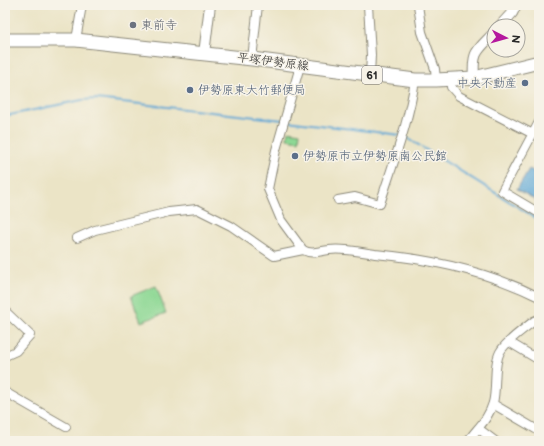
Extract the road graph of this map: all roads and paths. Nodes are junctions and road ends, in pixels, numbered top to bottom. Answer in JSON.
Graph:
{"nodes":[{"id":1,"x":82,"y":5,"type":"edge"},
{"id":2,"x":210,"y":5,"type":"edge"},
{"id":3,"x":258,"y":5,"type":"edge"},
{"id":4,"x":368,"y":5,"type":"edge"},
{"id":5,"x":418,"y":5,"type":"edge"},
{"id":6,"x":516,"y":5,"type":"edge"},
{"id":7,"x":507,"y":18,"type":"edge"},
{"id":8,"x":5,"y":40,"type":"edge"},
{"id":9,"x":76,"y":40,"type":"junction"},
{"id":10,"x":486,"y":41,"type":"edge"},
{"id":11,"x":204,"y":54,"type":"junction"},
{"id":12,"x":252,"y":59,"type":"junction"},
{"id":13,"x":539,"y":62,"type":"edge"},
{"id":14,"x":300,"y":66,"type":"junction"},
{"id":15,"x":370,"y":75,"type":"junction"},
{"id":16,"x":474,"y":78,"type":"junction"},
{"id":17,"x":415,"y":80,"type":"junction"},
{"id":18,"x":436,"y":80,"type":"junction"},
{"id":19,"x":451,"y":80,"type":"junction"},
{"id":20,"x":539,"y":122,"type":"edge"},
{"id":21,"x":533,"y":134,"type":"junction"},
{"id":22,"x":338,"y":200,"type":"dead end"},
{"id":23,"x":539,"y":213,"type":"edge"},
{"id":24,"x":78,"y":238,"type":"dead end"},
{"id":25,"x":303,"y":250,"type":"junction"},
{"id":26,"x":539,"y":297,"type":"edge"},
{"id":27,"x":5,"y":311,"type":"edge"},
{"id":28,"x":539,"y":319,"type":"edge"},
{"id":29,"x":509,"y":342,"type":"junction"},
{"id":30,"x":5,"y":356,"type":"edge"},
{"id":31,"x":539,"y":360,"type":"edge"},
{"id":32,"x":5,"y":392,"type":"edge"},
{"id":33,"x":493,"y":404,"type":"junction"},
{"id":34,"x":66,"y":427,"type":"dead end"},
{"id":35,"x":479,"y":429,"type":"junction"},
{"id":36,"x":539,"y":431,"type":"edge"},
{"id":37,"x":468,"y":441,"type":"edge"},
{"id":38,"x":495,"y":441,"type":"edge"}],
"edges":[{"from":1,"to":9,"type":"street"},
{"from":2,"to":11,"type":"street"},
{"from":3,"to":12,"type":"street"},
{"from":4,"to":15,"type":"street"},
{"from":5,"to":18,"type":"street"},
{"from":6,"to":7,"type":"street"},
{"from":8,"to":9,"type":"main road","name":"平塚伊勢原線","number":"61"},
{"from":9,"to":11,"type":"main road","name":"平塚伊勢原線","number":"61"},
{"from":10,"to":16,"type":"street"},
{"from":11,"to":12,"type":"main road","name":"平塚伊勢原線","number":"61"},
{"from":12,"to":14,"type":"main road","name":"平塚伊勢原線","number":"61"},
{"from":13,"to":16,"type":"main road","name":"平塚伊勢原線","number":"61"},
{"from":14,"to":15,"type":"main road","name":"平塚伊勢原線","number":"61"},
{"from":14,"to":25,"type":"street"},
{"from":15,"to":17,"type":"main road","name":"平塚伊勢原線","number":"61"},
{"from":16,"to":19,"type":"main road","name":"平塚伊勢原線","number":"61"},
{"from":17,"to":18,"type":"main road","name":"平塚伊勢原線","number":"61"},
{"from":17,"to":22,"type":"street"},
{"from":18,"to":19,"type":"main road","name":"平塚伊勢原線","number":"61"},
{"from":19,"to":21,"type":"street"},
{"from":20,"to":21,"type":"street"},
{"from":21,"to":23,"type":"street"},
{"from":24,"to":25,"type":"street"},
{"from":25,"to":26,"type":"street"},
{"from":27,"to":30,"type":"street"},
{"from":28,"to":29,"type":"street"},
{"from":29,"to":31,"type":"street"},
{"from":29,"to":33,"type":"street"},
{"from":32,"to":34,"type":"street"},
{"from":33,"to":35,"type":"street"},
{"from":33,"to":36,"type":"street"},
{"from":35,"to":37,"type":"street"},
{"from":35,"to":38,"type":"street"}]}
